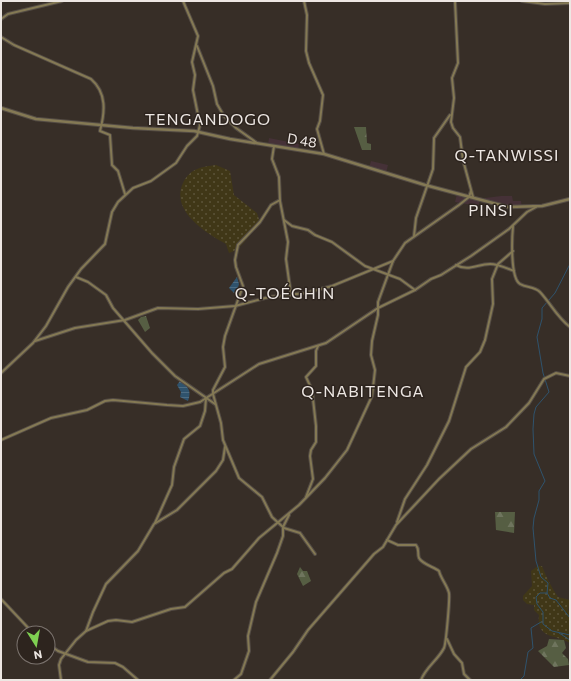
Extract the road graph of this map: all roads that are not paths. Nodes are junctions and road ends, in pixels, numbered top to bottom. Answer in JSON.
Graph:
{"nodes":[{"id":1,"x":62,"y":1,"type":"edge"},
{"id":2,"x":183,"y":1,"type":"edge"},
{"id":3,"x":304,"y":1,"type":"edge"},
{"id":4,"x":455,"y":1,"type":"edge"},
{"id":5,"x":522,"y":1,"type":"edge"},
{"id":6,"x":570,"y":3,"type":"edge"},
{"id":7,"x":1,"y":19,"type":"edge"},
{"id":8,"x":1,"y":37,"type":"edge"},
{"id":9,"x":197,"y":45,"type":"junction"},
{"id":10,"x":1,"y":108,"type":"edge"},
{"id":11,"x":451,"y":114,"type":"junction"},
{"id":12,"x":102,"y":126,"type":"junction"},
{"id":13,"x":198,"y":131,"type":"junction"},
{"id":14,"x":258,"y":144,"type":"junction"},
{"id":15,"x":274,"y":146,"type":"junction"},
{"id":16,"x":324,"y":154,"type":"junction"},
{"id":17,"x":429,"y":186,"type":"junction"},
{"id":18,"x":471,"y":191,"type":"junction"},
{"id":19,"x":125,"y":194,"type":"junction"},
{"id":20,"x":469,"y":197,"type":"junction"},
{"id":21,"x":474,"y":198,"type":"junction"},
{"id":22,"x":570,"y":199,"type":"edge"},
{"id":23,"x":280,"y":200,"type":"junction"},
{"id":24,"x":536,"y":207,"type":"junction"},
{"id":25,"x":284,"y":220,"type":"junction"},
{"id":26,"x":513,"y":225,"type":"junction"},
{"id":27,"x":413,"y":237,"type":"junction"},
{"id":28,"x":513,"y":251,"type":"junction"},
{"id":29,"x":393,"y":261,"type":"junction"},
{"id":30,"x":456,"y":265,"type":"junction"},
{"id":31,"x":498,"y":265,"type":"junction"},
{"id":32,"x":372,"y":269,"type":"junction"},
{"id":33,"x":514,"y":271,"type":"junction"},
{"id":34,"x":389,"y":274,"type":"junction"},
{"id":35,"x":75,"y":277,"type":"junction"},
{"id":36,"x":414,"y":290,"type":"junction"},
{"id":37,"x":291,"y":295,"type":"junction"},
{"id":38,"x":235,"y":306,"type":"junction"},
{"id":39,"x":378,"y":308,"type":"junction"},
{"id":40,"x":125,"y":320,"type":"junction"},
{"id":41,"x":570,"y":327,"type":"edge"},
{"id":42,"x":34,"y":341,"type":"junction"},
{"id":43,"x":318,"y":346,"type":"junction"},
{"id":44,"x":1,"y":373,"type":"edge"},
{"id":45,"x":570,"y":376,"type":"edge"},
{"id":46,"x":213,"y":394,"type":"junction"},
{"id":47,"x":206,"y":398,"type":"junction"},
{"id":48,"x":216,"y":405,"type":"junction"},
{"id":49,"x":1,"y":440,"type":"edge"},
{"id":50,"x":225,"y":447,"type":"junction"},
{"id":51,"x":305,"y":499,"type":"junction"},
{"id":52,"x":289,"y":514,"type":"junction"},
{"id":53,"x":278,"y":522,"type":"junction"},
{"id":54,"x":154,"y":524,"type":"junction"},
{"id":55,"x":396,"y":524,"type":"junction"},
{"id":56,"x":283,"y":526,"type":"junction"},
{"id":57,"x":387,"y":540,"type":"junction"},
{"id":58,"x":315,"y":554,"type":"dead end"},
{"id":59,"x":1,"y":599,"type":"edge"},
{"id":60,"x":25,"y":625,"type":"edge"},
{"id":61,"x":86,"y":631,"type":"junction"},
{"id":62,"x":447,"y":639,"type":"junction"},
{"id":63,"x":56,"y":650,"type":"edge"},
{"id":64,"x":65,"y":652,"type":"junction"},
{"id":65,"x":61,"y":680,"type":"edge"},
{"id":66,"x":138,"y":680,"type":"edge"},
{"id":67,"x":234,"y":680,"type":"edge"},
{"id":68,"x":270,"y":680,"type":"edge"},
{"id":69,"x":421,"y":680,"type":"edge"},
{"id":70,"x":470,"y":680,"type":"edge"}],
"edges":[{"from":1,"to":7,"type":"street"},
{"from":2,"to":9,"type":"street"},
{"from":3,"to":16,"type":"street"},
{"from":4,"to":11,"type":"street"},
{"from":5,"to":6,"type":"street"},
{"from":8,"to":12,"type":"street"},
{"from":9,"to":13,"type":"street"},
{"from":9,"to":14,"type":"street"},
{"from":10,"to":12,"type":"street","name":"D 48"},
{"from":11,"to":17,"type":"street"},
{"from":11,"to":18,"type":"street"},
{"from":12,"to":13,"type":"street","name":"D 48"},
{"from":12,"to":19,"type":"street"},
{"from":13,"to":14,"type":"street","name":"D 48"},
{"from":13,"to":19,"type":"street"},
{"from":14,"to":15,"type":"street","name":"D 48"},
{"from":15,"to":16,"type":"street","name":"D 48"},
{"from":15,"to":23,"type":"street"},
{"from":16,"to":17,"type":"street","name":"D 48"},
{"from":17,"to":20,"type":"street","name":"D 48"},
{"from":17,"to":27,"type":"street"},
{"from":18,"to":20,"type":"street"},
{"from":18,"to":21,"type":"street"},
{"from":19,"to":35,"type":"street"},
{"from":20,"to":21,"type":"street","name":"D 48"},
{"from":20,"to":27,"type":"street"},
{"from":21,"to":24,"type":"street","name":"D 48"},
{"from":22,"to":24,"type":"street","name":"D 48"},
{"from":23,"to":25,"type":"street"},
{"from":23,"to":38,"type":"street"},
{"from":24,"to":26,"type":"street"},
{"from":25,"to":32,"type":"street"},
{"from":25,"to":37,"type":"street"},
{"from":26,"to":28,"type":"street"},
{"from":26,"to":30,"type":"street"},
{"from":27,"to":29,"type":"street"},
{"from":28,"to":31,"type":"street"},
{"from":28,"to":33,"type":"street"},
{"from":29,"to":32,"type":"street"},
{"from":29,"to":34,"type":"street"},
{"from":30,"to":31,"type":"street"},
{"from":30,"to":36,"type":"street"},
{"from":31,"to":33,"type":"street"},
{"from":31,"to":55,"type":"street"},
{"from":32,"to":34,"type":"street"},
{"from":32,"to":37,"type":"street"},
{"from":33,"to":41,"type":"street"},
{"from":34,"to":36,"type":"street"},
{"from":34,"to":39,"type":"street"},
{"from":35,"to":40,"type":"street"},
{"from":35,"to":42,"type":"street"},
{"from":36,"to":39,"type":"street"},
{"from":37,"to":38,"type":"street"},
{"from":38,"to":40,"type":"street"},
{"from":38,"to":46,"type":"street"},
{"from":39,"to":43,"type":"street"},
{"from":39,"to":51,"type":"street"},
{"from":40,"to":42,"type":"street"},
{"from":40,"to":47,"type":"street"},
{"from":42,"to":44,"type":"street"},
{"from":43,"to":46,"type":"street"},
{"from":43,"to":51,"type":"street"},
{"from":45,"to":55,"type":"street"},
{"from":46,"to":47,"type":"street"},
{"from":46,"to":48,"type":"street"},
{"from":47,"to":48,"type":"street"},
{"from":47,"to":49,"type":"street"},
{"from":47,"to":54,"type":"street"},
{"from":48,"to":50,"type":"street"},
{"from":50,"to":53,"type":"street"},
{"from":50,"to":54,"type":"street"},
{"from":51,"to":52,"type":"street"},
{"from":52,"to":53,"type":"street"},
{"from":52,"to":56,"type":"street"},
{"from":53,"to":56,"type":"street"},
{"from":53,"to":61,"type":"street"},
{"from":54,"to":61,"type":"street"},
{"from":55,"to":57,"type":"street"},
{"from":56,"to":58,"type":"street"},
{"from":56,"to":67,"type":"street"},
{"from":57,"to":62,"type":"street"},
{"from":57,"to":68,"type":"street"},
{"from":59,"to":60,"type":"street"},
{"from":61,"to":64,"type":"street"},
{"from":62,"to":69,"type":"street"},
{"from":62,"to":70,"type":"street"},
{"from":63,"to":64,"type":"street"},
{"from":64,"to":65,"type":"street"},
{"from":64,"to":66,"type":"street"}]}
